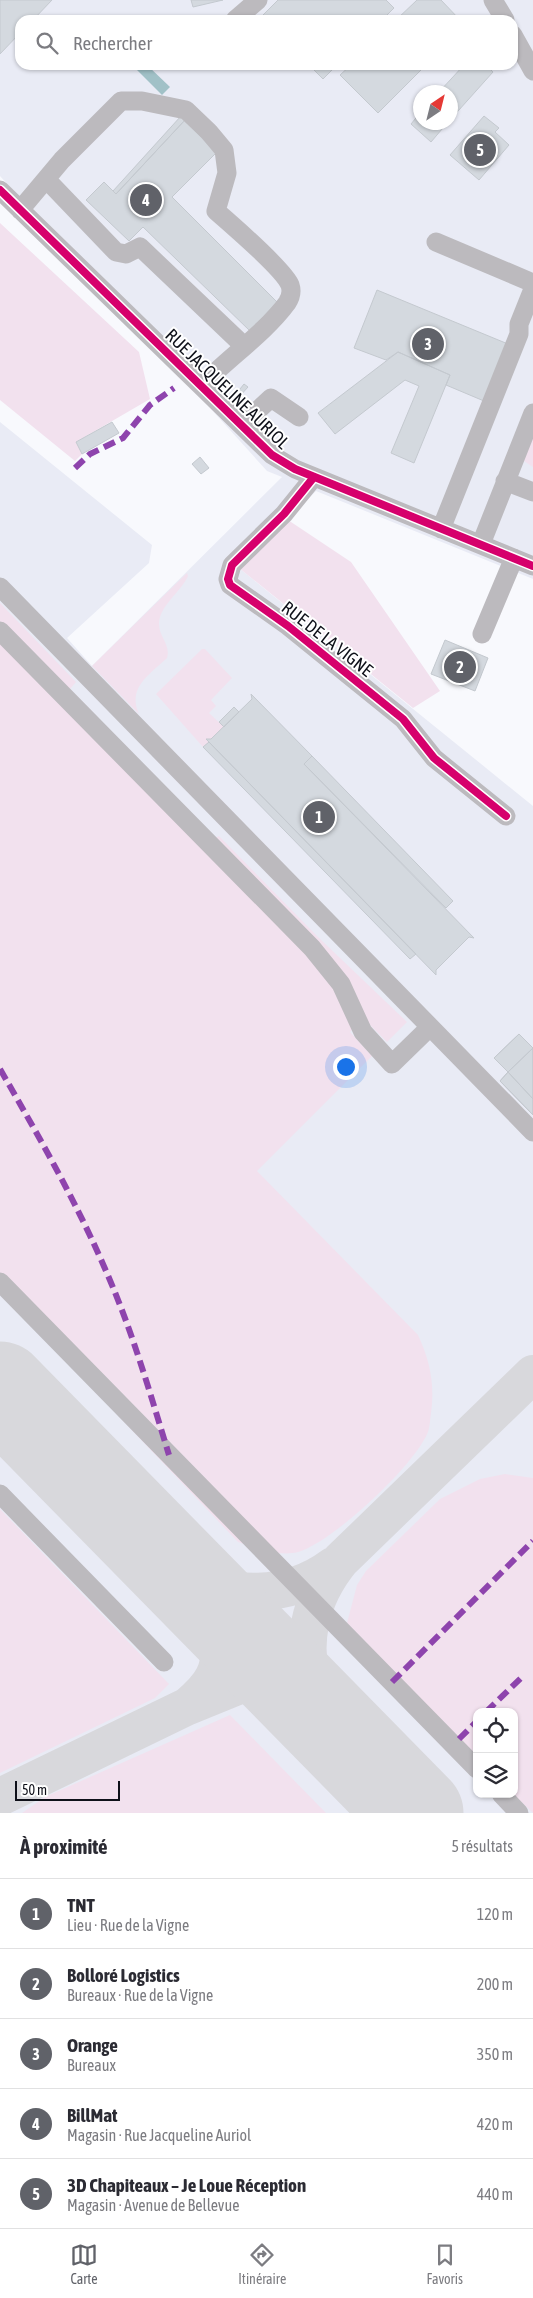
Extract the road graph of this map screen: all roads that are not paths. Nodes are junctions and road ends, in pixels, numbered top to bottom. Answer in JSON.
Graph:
{"nodes":[{"id":1,"x":258,"y":0,"type":"edge"},
{"id":2,"x":493,"y":0,"type":"edge"},
{"id":3,"x":241,"y":15,"type":"edge"},
{"id":4,"x":501,"y":15,"type":"edge"},
{"id":5,"x":518,"y":44,"type":"edge"},
{"id":6,"x":533,"y":71,"type":"edge"},
{"id":7,"x":46,"y":180,"type":"junction"},
{"id":8,"x":0,"y":190,"type":"edge"},
{"id":9,"x":20,"y":210,"type":"junction"},
{"id":10,"x":436,"y":242,"type":"dead end"},
{"id":11,"x":533,"y":283,"type":"edge"},
{"id":12,"x":533,"y":289,"type":"edge"},
{"id":13,"x":243,"y":346,"type":"junction"},
{"id":14,"x":201,"y":386,"type":"junction"},
{"id":15,"x":533,"y":413,"type":"edge"},
{"id":16,"x":300,"y":417,"type":"dead end"},
{"id":17,"x":242,"y":425,"type":"junction"},
{"id":18,"x":314,"y":477,"type":"junction"},
{"id":19,"x":505,"y":481,"type":"junction"},
{"id":20,"x":533,"y":492,"type":"edge"},
{"id":21,"x":441,"y":529,"type":"junction"},
{"id":22,"x":480,"y":544,"type":"junction"},
{"id":23,"x":514,"y":558,"type":"junction"},
{"id":24,"x":533,"y":566,"type":"edge"},
{"id":25,"x":0,"y":587,"type":"edge"},
{"id":26,"x":0,"y":631,"type":"edge"},
{"id":27,"x":482,"y":634,"type":"dead end"},
{"id":28,"x":67,"y":656,"type":"junction"},
{"id":29,"x":45,"y":678,"type":"junction"},
{"id":30,"x":506,"y":816,"type":"dead end"},
{"id":31,"x":430,"y":1026,"type":"junction"},
{"id":32,"x":533,"y":1132,"type":"edge"},
{"id":33,"x":0,"y":1282,"type":"edge"},
{"id":34,"x":0,"y":1494,"type":"edge"},
{"id":35,"x":164,"y":1662,"type":"dead end"},
{"id":36,"x":473,"y":1765,"type":"edge"},
{"id":37,"x":505,"y":1798,"type":"edge"},
{"id":38,"x":520,"y":1813,"type":"edge"}],
"edges":[{"from":1,"to":3,"type":"street"},
{"from":2,"to":4,"type":"street"},
{"from":5,"to":6,"type":"street"},
{"from":7,"to":9,"type":"street"},
{"from":7,"to":13,"type":"street"},
{"from":7,"to":13,"type":"street"},
{"from":8,"to":9,"type":"street","name":"RUE JACQUELINE AURIOL"},
{"from":9,"to":14,"type":"street","name":"RUE JACQUELINE AURIOL"},
{"from":10,"to":11,"type":"street"},
{"from":12,"to":21,"type":"street"},
{"from":13,"to":14,"type":"street"},
{"from":14,"to":17,"type":"street","name":"RUE JACQUELINE AURIOL"},
{"from":15,"to":19,"type":"street"},
{"from":16,"to":17,"type":"street"},
{"from":17,"to":18,"type":"street","name":"RUE JACQUELINE AURIOL"},
{"from":18,"to":21,"type":"street","name":"RUE JACQUELINE AURIOL"},
{"from":18,"to":30,"type":"street","name":"RUE DE LA VIGNE"},
{"from":19,"to":20,"type":"street"},
{"from":19,"to":22,"type":"street"},
{"from":21,"to":22,"type":"street","name":"RUE JACQUELINE AURIOL"},
{"from":22,"to":23,"type":"street","name":"RUE JACQUELINE AURIOL"},
{"from":23,"to":24,"type":"street","name":"RUE JACQUELINE AURIOL"},
{"from":23,"to":27,"type":"street"},
{"from":25,"to":28,"type":"street"},
{"from":26,"to":29,"type":"street"},
{"from":28,"to":29,"type":"street"},
{"from":28,"to":31,"type":"street"},
{"from":29,"to":31,"type":"street"},
{"from":31,"to":32,"type":"street"},
{"from":33,"to":36,"type":"street"},
{"from":34,"to":35,"type":"street"},
{"from":37,"to":38,"type":"street"}]}
